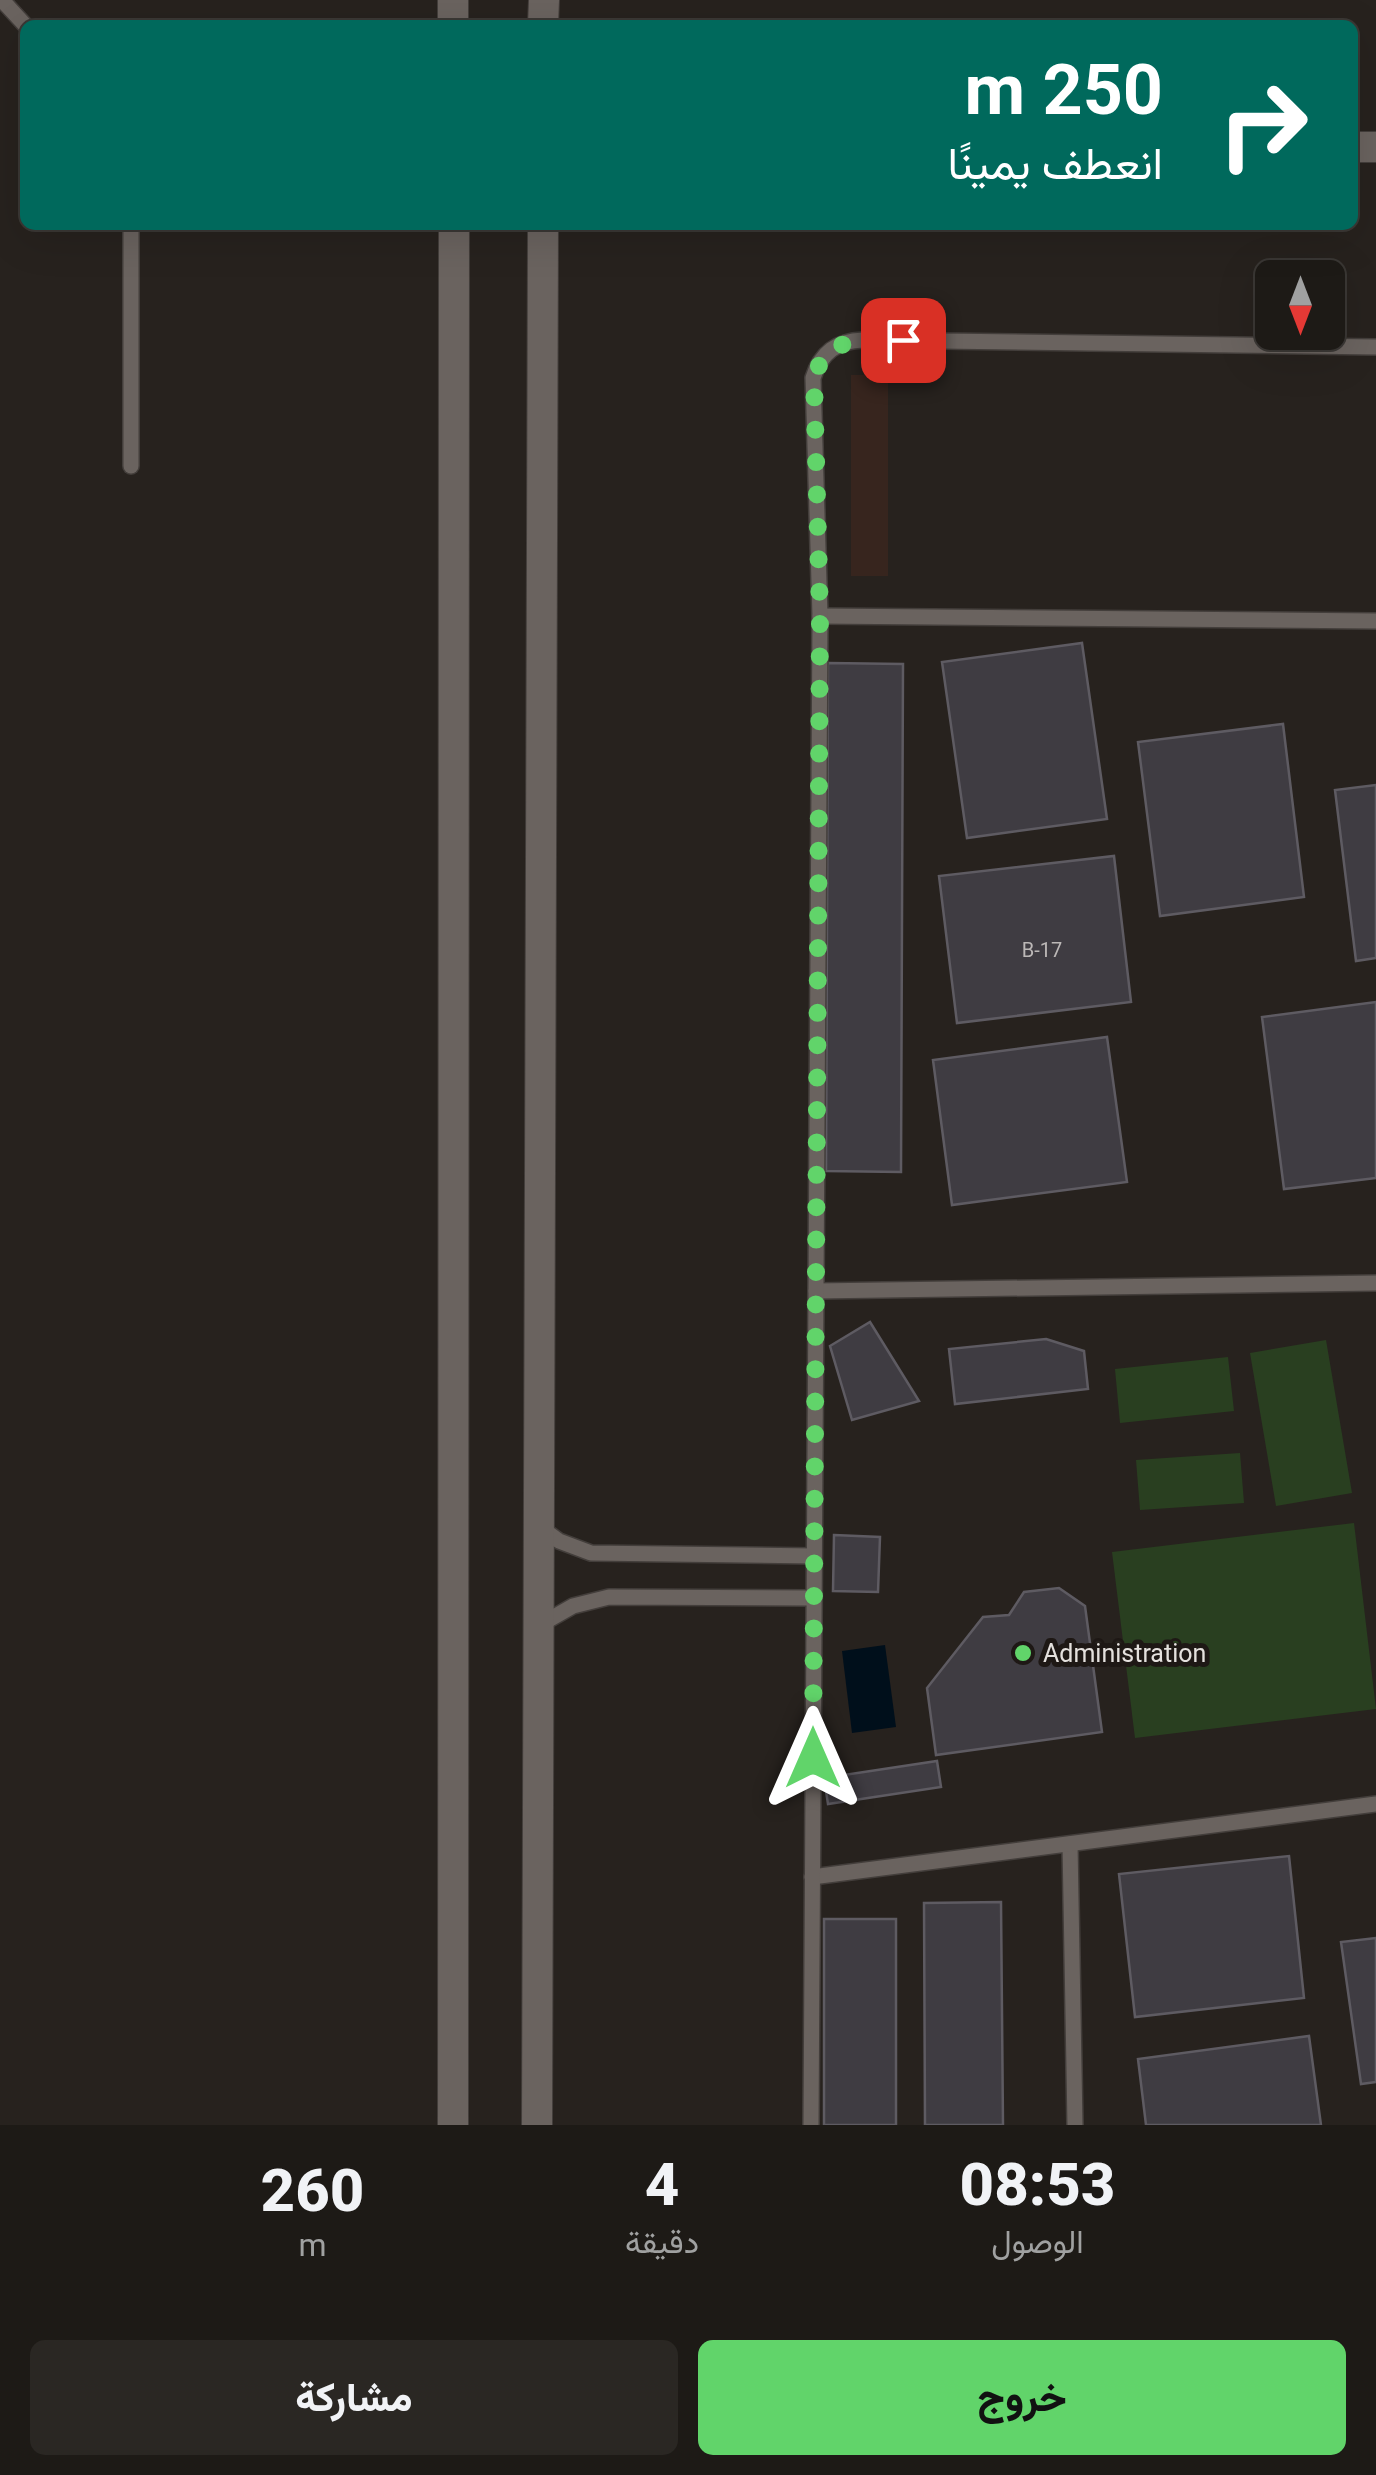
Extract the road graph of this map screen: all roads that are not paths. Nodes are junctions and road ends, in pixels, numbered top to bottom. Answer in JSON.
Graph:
{"nodes":[{"id":1,"x":2,"y":0,"type":"edge"},
{"id":2,"x":21,"y":20,"type":"edge"},
{"id":3,"x":131,"y":230,"type":"edge"},
{"id":4,"x":454,"y":230,"type":"edge"},
{"id":5,"x":543,"y":230,"type":"edge"},
{"id":6,"x":1376,"y":348,"type":"edge"},
{"id":7,"x":131,"y":466,"type":"dead end"},
{"id":8,"x":820,"y":616,"type":"junction"},
{"id":9,"x":1376,"y":621,"type":"edge"},
{"id":10,"x":1376,"y":1283,"type":"edge"},
{"id":11,"x":816,"y":1291,"type":"junction"},
{"id":12,"x":539,"y":1527,"type":"junction"},
{"id":13,"x":814,"y":1556,"type":"junction"},
{"id":14,"x":814,"y":1598,"type":"junction"},
{"id":15,"x":538,"y":1626,"type":"junction"},
{"id":16,"x":1376,"y":1804,"type":"edge"},
{"id":17,"x":1070,"y":1844,"type":"junction"},
{"id":18,"x":812,"y":1877,"type":"junction"},
{"id":19,"x":452,"y":2125,"type":"edge"},
{"id":20,"x":537,"y":2125,"type":"edge"},
{"id":21,"x":811,"y":2125,"type":"edge"},
{"id":22,"x":1075,"y":2125,"type":"edge"}],
"edges":[{"from":1,"to":2,"type":"lane"},
{"from":3,"to":7,"type":"lane"},
{"from":4,"to":19,"type":"street"},
{"from":5,"to":12,"type":"street"},
{"from":6,"to":8,"type":"lane"},
{"from":8,"to":9,"type":"lane"},
{"from":8,"to":11,"type":"lane"},
{"from":10,"to":11,"type":"lane"},
{"from":11,"to":13,"type":"lane"},
{"from":12,"to":13,"type":"lane"},
{"from":12,"to":15,"type":"street"},
{"from":13,"to":14,"type":"lane"},
{"from":14,"to":15,"type":"lane"},
{"from":14,"to":18,"type":"lane"},
{"from":15,"to":20,"type":"street"},
{"from":16,"to":17,"type":"lane"},
{"from":17,"to":18,"type":"lane"},
{"from":17,"to":22,"type":"lane"},
{"from":18,"to":21,"type":"lane"}]}
